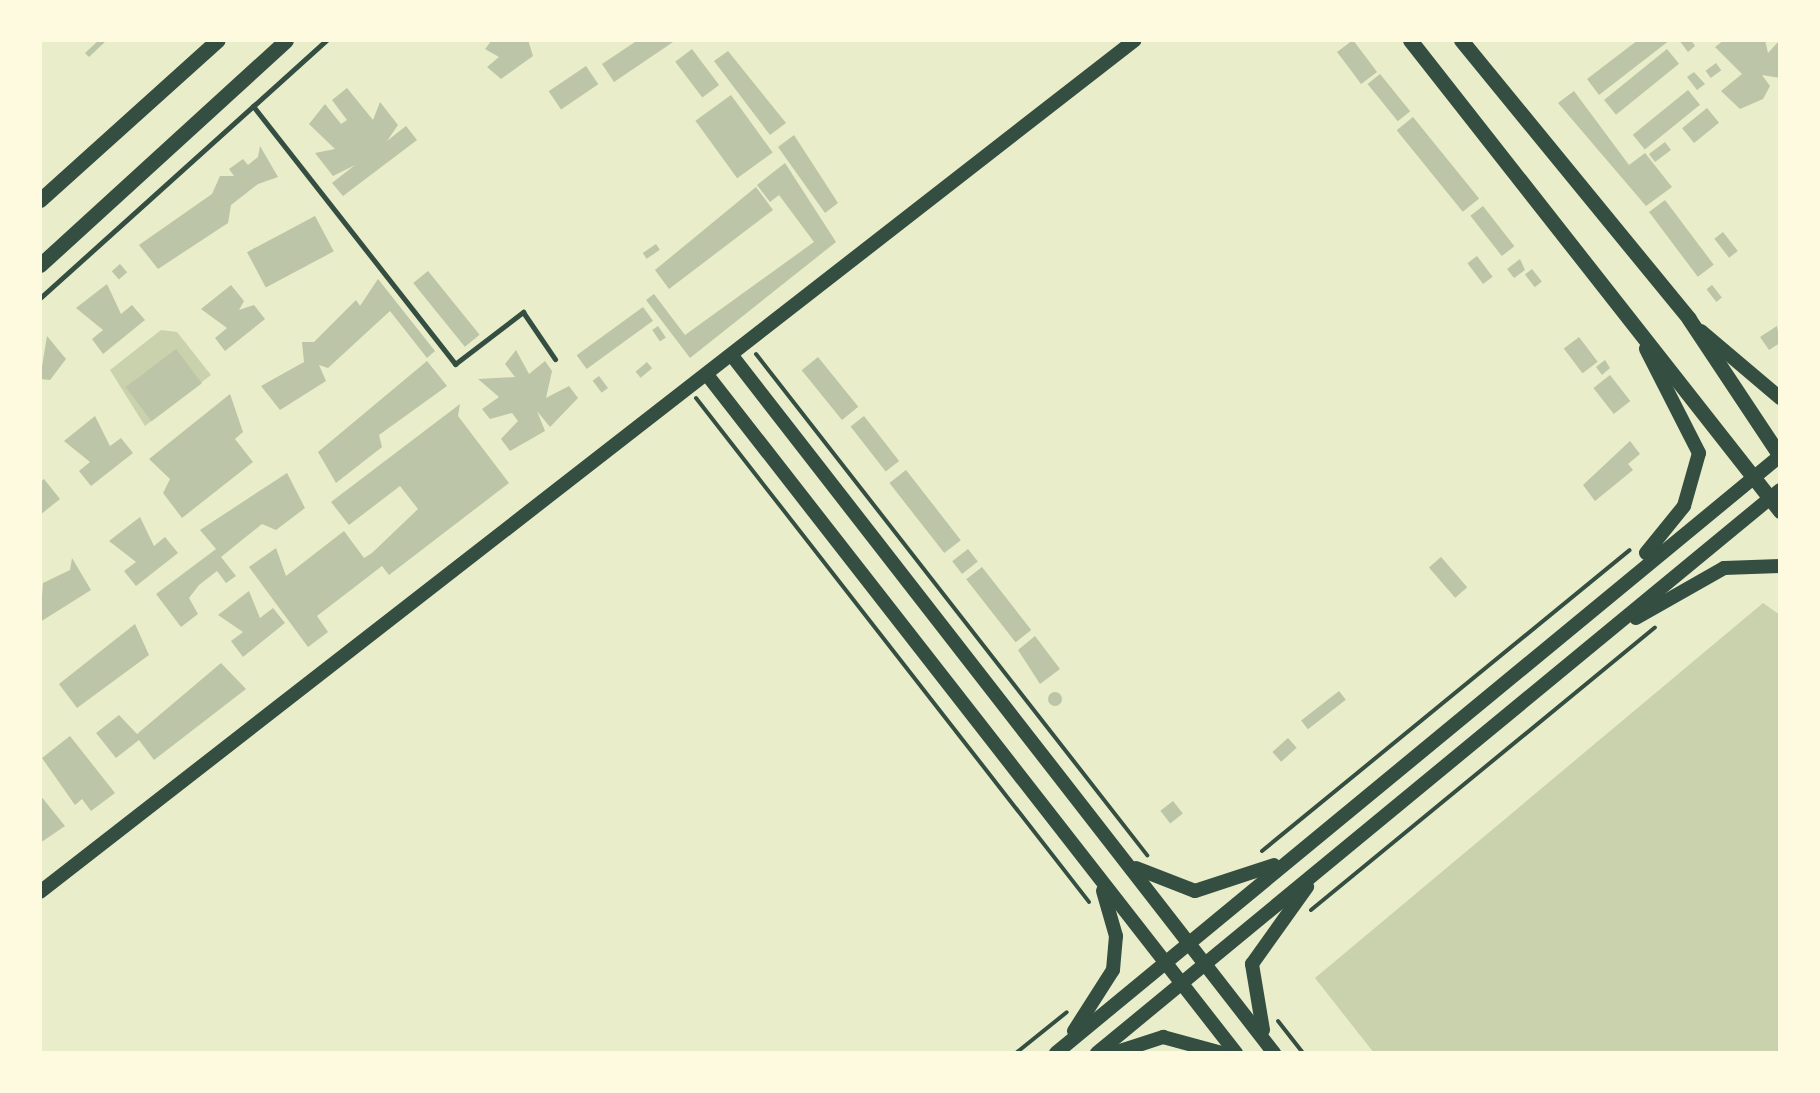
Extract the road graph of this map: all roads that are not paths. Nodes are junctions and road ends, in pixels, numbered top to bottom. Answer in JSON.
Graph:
{"nodes":[{"id":1,"x":218,"y":40,"type":"edge"},
{"id":2,"x":286,"y":40,"type":"edge"},
{"id":3,"x":327,"y":40,"type":"edge"},
{"id":4,"x":1136,"y":40,"type":"edge"},
{"id":5,"x":1410,"y":40,"type":"edge"},
{"id":6,"x":1461,"y":40,"type":"edge"},
{"id":7,"x":253,"y":106,"type":"junction"},
{"id":8,"x":40,"y":200,"type":"edge"},
{"id":9,"x":40,"y":265,"type":"edge"},
{"id":10,"x":40,"y":298,"type":"edge"},
{"id":11,"x":1689,"y":319,"type":"junction"},
{"id":12,"x":1644,"y":344,"type":"junction"},
{"id":13,"x":733,"y":357,"type":"junction"},
{"id":14,"x":556,"y":359,"type":"dead end"},
{"id":15,"x":708,"y":376,"type":"junction"},
{"id":16,"x":1780,"y":398,"type":"edge"},
{"id":17,"x":1780,"y":456,"type":"edge"},
{"id":18,"x":1750,"y":473,"type":"junction"},
{"id":19,"x":1777,"y":500,"type":"edge"},
{"id":20,"x":1780,"y":566,"type":"edge"},
{"id":21,"x":1625,"y":578,"type":"junction"},
{"id":22,"x":1593,"y":644,"type":"junction"},
{"id":23,"x":1305,"y":847,"type":"junction"},
{"id":24,"x":1120,"y":854,"type":"junction"},
{"id":25,"x":1321,"y":868,"type":"junction"},
{"id":26,"x":1094,"y":872,"type":"junction"},
{"id":27,"x":40,"y":892,"type":"edge"},
{"id":28,"x":1188,"y":943,"type":"junction"},
{"id":29,"x":1166,"y":962,"type":"junction"},
{"id":30,"x":1205,"y":964,"type":"junction"},
{"id":31,"x":1182,"y":983,"type":"junction"},
{"id":32,"x":1058,"y":1051,"type":"edge"},
{"id":33,"x":1097,"y":1053,"type":"edge"},
{"id":34,"x":1114,"y":1053,"type":"edge"},
{"id":35,"x":1222,"y":1053,"type":"edge"},
{"id":36,"x":1236,"y":1053,"type":"edge"},
{"id":37,"x":1274,"y":1053,"type":"edge"}],
"edges":[{"from":1,"to":8,"type":"main road"},
{"from":2,"to":9,"type":"main road"},
{"from":3,"to":7,"type":"lane"},
{"from":4,"to":13,"type":"street"},
{"from":5,"to":12,"type":"main road"},
{"from":6,"to":11,"type":"main road"},
{"from":7,"to":10,"type":"lane"},
{"from":7,"to":14,"type":"lane"},
{"from":11,"to":16,"type":"street"},
{"from":11,"to":17,"type":"main road"},
{"from":12,"to":18,"type":"main road"},
{"from":12,"to":21,"type":"street"},
{"from":13,"to":15,"type":"street"},
{"from":13,"to":24,"type":"street"},
{"from":15,"to":26,"type":"street"},
{"from":15,"to":27,"type":"street"},
{"from":17,"to":18,"type":"street"},
{"from":18,"to":19,"type":"main road"},
{"from":18,"to":21,"type":"street"},
{"from":19,"to":22,"type":"street"},
{"from":20,"to":22,"type":"street"},
{"from":21,"to":23,"type":"street"},
{"from":22,"to":25,"type":"street"},
{"from":23,"to":24,"type":"street"},
{"from":23,"to":28,"type":"street"},
{"from":24,"to":28,"type":"street"},
{"from":25,"to":30,"type":"street"},
{"from":25,"to":37,"type":"street"},
{"from":26,"to":29,"type":"street"},
{"from":26,"to":32,"type":"street"},
{"from":28,"to":29,"type":"street"},
{"from":28,"to":30,"type":"street"},
{"from":29,"to":31,"type":"street"},
{"from":29,"to":32,"type":"street"},
{"from":30,"to":31,"type":"street"},
{"from":30,"to":37,"type":"street"},
{"from":31,"to":33,"type":"street"},
{"from":31,"to":36,"type":"street"},
{"from":34,"to":35,"type":"street"}]}
